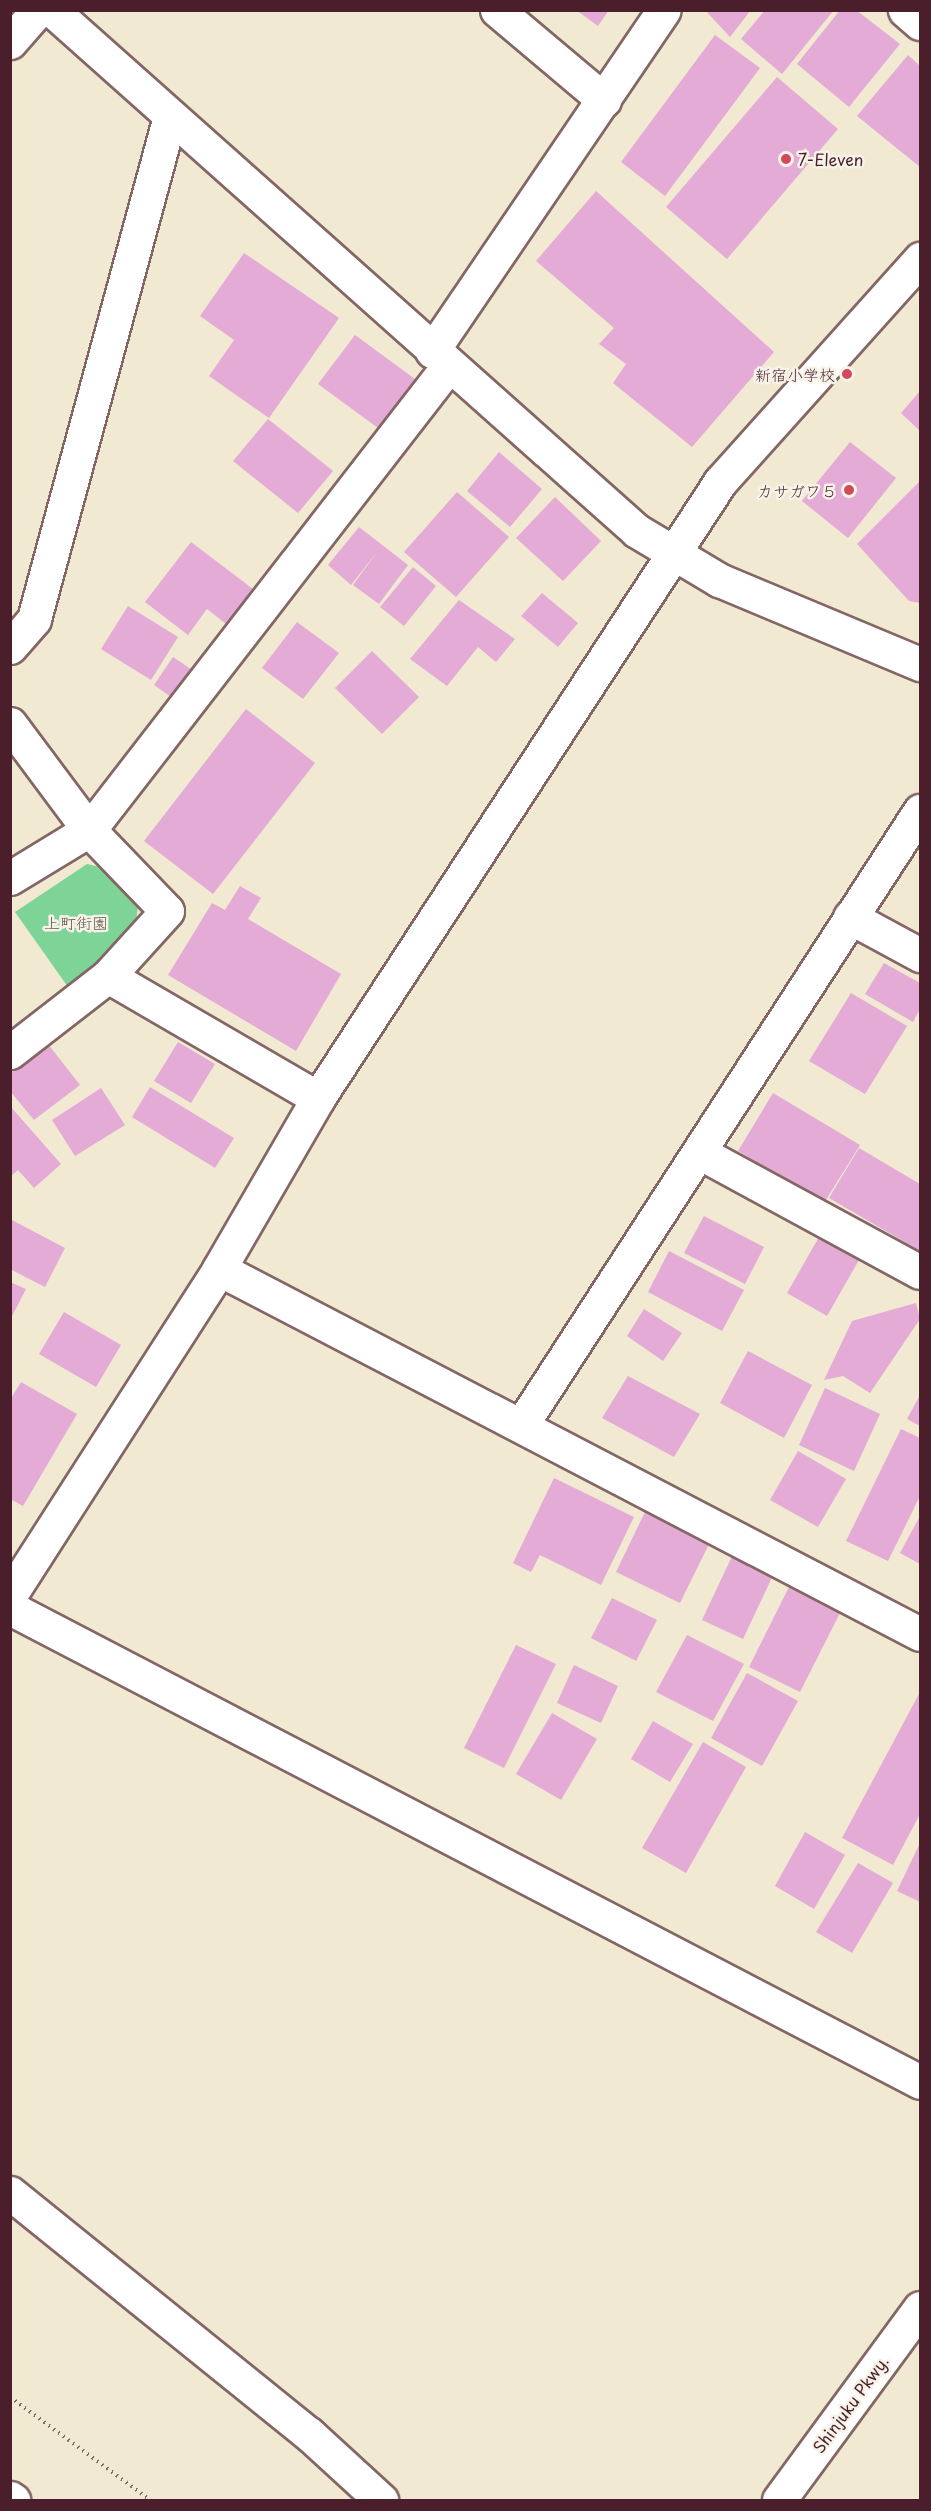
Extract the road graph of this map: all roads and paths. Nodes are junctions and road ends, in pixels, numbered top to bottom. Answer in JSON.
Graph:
{"nodes":[{"id":1,"x":38,"y":10,"type":"edge"},
{"id":2,"x":52,"y":10,"type":"edge"},
{"id":3,"x":497,"y":10,"type":"edge"},
{"id":4,"x":664,"y":10,"type":"edge"},
{"id":5,"x":905,"y":10,"type":"edge"},
{"id":6,"x":921,"y":23,"type":"edge"},
{"id":7,"x":10,"y":42,"type":"edge"},
{"id":8,"x":604,"y":100,"type":"junction"},
{"id":9,"x":170,"y":116,"type":"junction"},
{"id":10,"x":921,"y":259,"type":"edge"},
{"id":11,"x":440,"y":358,"type":"junction"},
{"id":12,"x":673,"y":555,"type":"junction"},
{"id":13,"x":10,"y":647,"type":"edge"},
{"id":14,"x":921,"y":664,"type":"edge"},
{"id":15,"x":10,"y":724,"type":"edge"},
{"id":16,"x":921,"y":811,"type":"edge"},
{"id":17,"x":89,"y":830,"type":"junction"},
{"id":18,"x":10,"y":878,"type":"edge"},
{"id":19,"x":850,"y":917,"type":"junction"},
{"id":20,"x":921,"y":955,"type":"edge"},
{"id":21,"x":108,"y":976,"type":"junction"},
{"id":22,"x":10,"y":1052,"type":"edge"},
{"id":23,"x":318,"y":1098,"type":"junction"},
{"id":24,"x":699,"y":1152,"type":"junction"},
{"id":25,"x":219,"y":1269,"type":"junction"},
{"id":26,"x":921,"y":1272,"type":"edge"},
{"id":27,"x":522,"y":1424,"type":"junction"},
{"id":28,"x":10,"y":1595,"type":"edge"},
{"id":29,"x":10,"y":1608,"type":"edge"},
{"id":30,"x":921,"y":1634,"type":"edge"},
{"id":31,"x":921,"y":2082,"type":"edge"},
{"id":32,"x":10,"y":2193,"type":"edge"},
{"id":33,"x":921,"y":2308,"type":"edge"},
{"id":34,"x":10,"y":2397,"type":"edge"},
{"id":35,"x":150,"y":2500,"type":"edge"},
{"id":36,"x":381,"y":2500,"type":"edge"},
{"id":37,"x":778,"y":2500,"type":"edge"}],
"edges":[{"from":1,"to":7,"type":"street"},
{"from":2,"to":9,"type":"street"},
{"from":3,"to":8,"type":"street"},
{"from":4,"to":8,"type":"street"},
{"from":5,"to":6,"type":"street"},
{"from":8,"to":11,"type":"street"},
{"from":9,"to":11,"type":"street"},
{"from":9,"to":13,"type":"street"},
{"from":10,"to":12,"type":"street"},
{"from":11,"to":12,"type":"street"},
{"from":11,"to":17,"type":"street"},
{"from":12,"to":14,"type":"street"},
{"from":12,"to":23,"type":"street"},
{"from":15,"to":17,"type":"street"},
{"from":16,"to":19,"type":"street"},
{"from":17,"to":18,"type":"street"},
{"from":17,"to":21,"type":"street"},
{"from":19,"to":20,"type":"street"},
{"from":19,"to":24,"type":"street"},
{"from":21,"to":22,"type":"street"},
{"from":21,"to":23,"type":"street"},
{"from":23,"to":25,"type":"street"},
{"from":24,"to":26,"type":"street"},
{"from":24,"to":27,"type":"street"},
{"from":25,"to":27,"type":"street"},
{"from":25,"to":28,"type":"street"},
{"from":27,"to":30,"type":"street"},
{"from":29,"to":31,"type":"street"},
{"from":32,"to":36,"type":"street"},
{"from":33,"to":37,"type":"street","name":"Shinjuku Pkwy."},
{"from":34,"to":35,"type":"path"}]}
